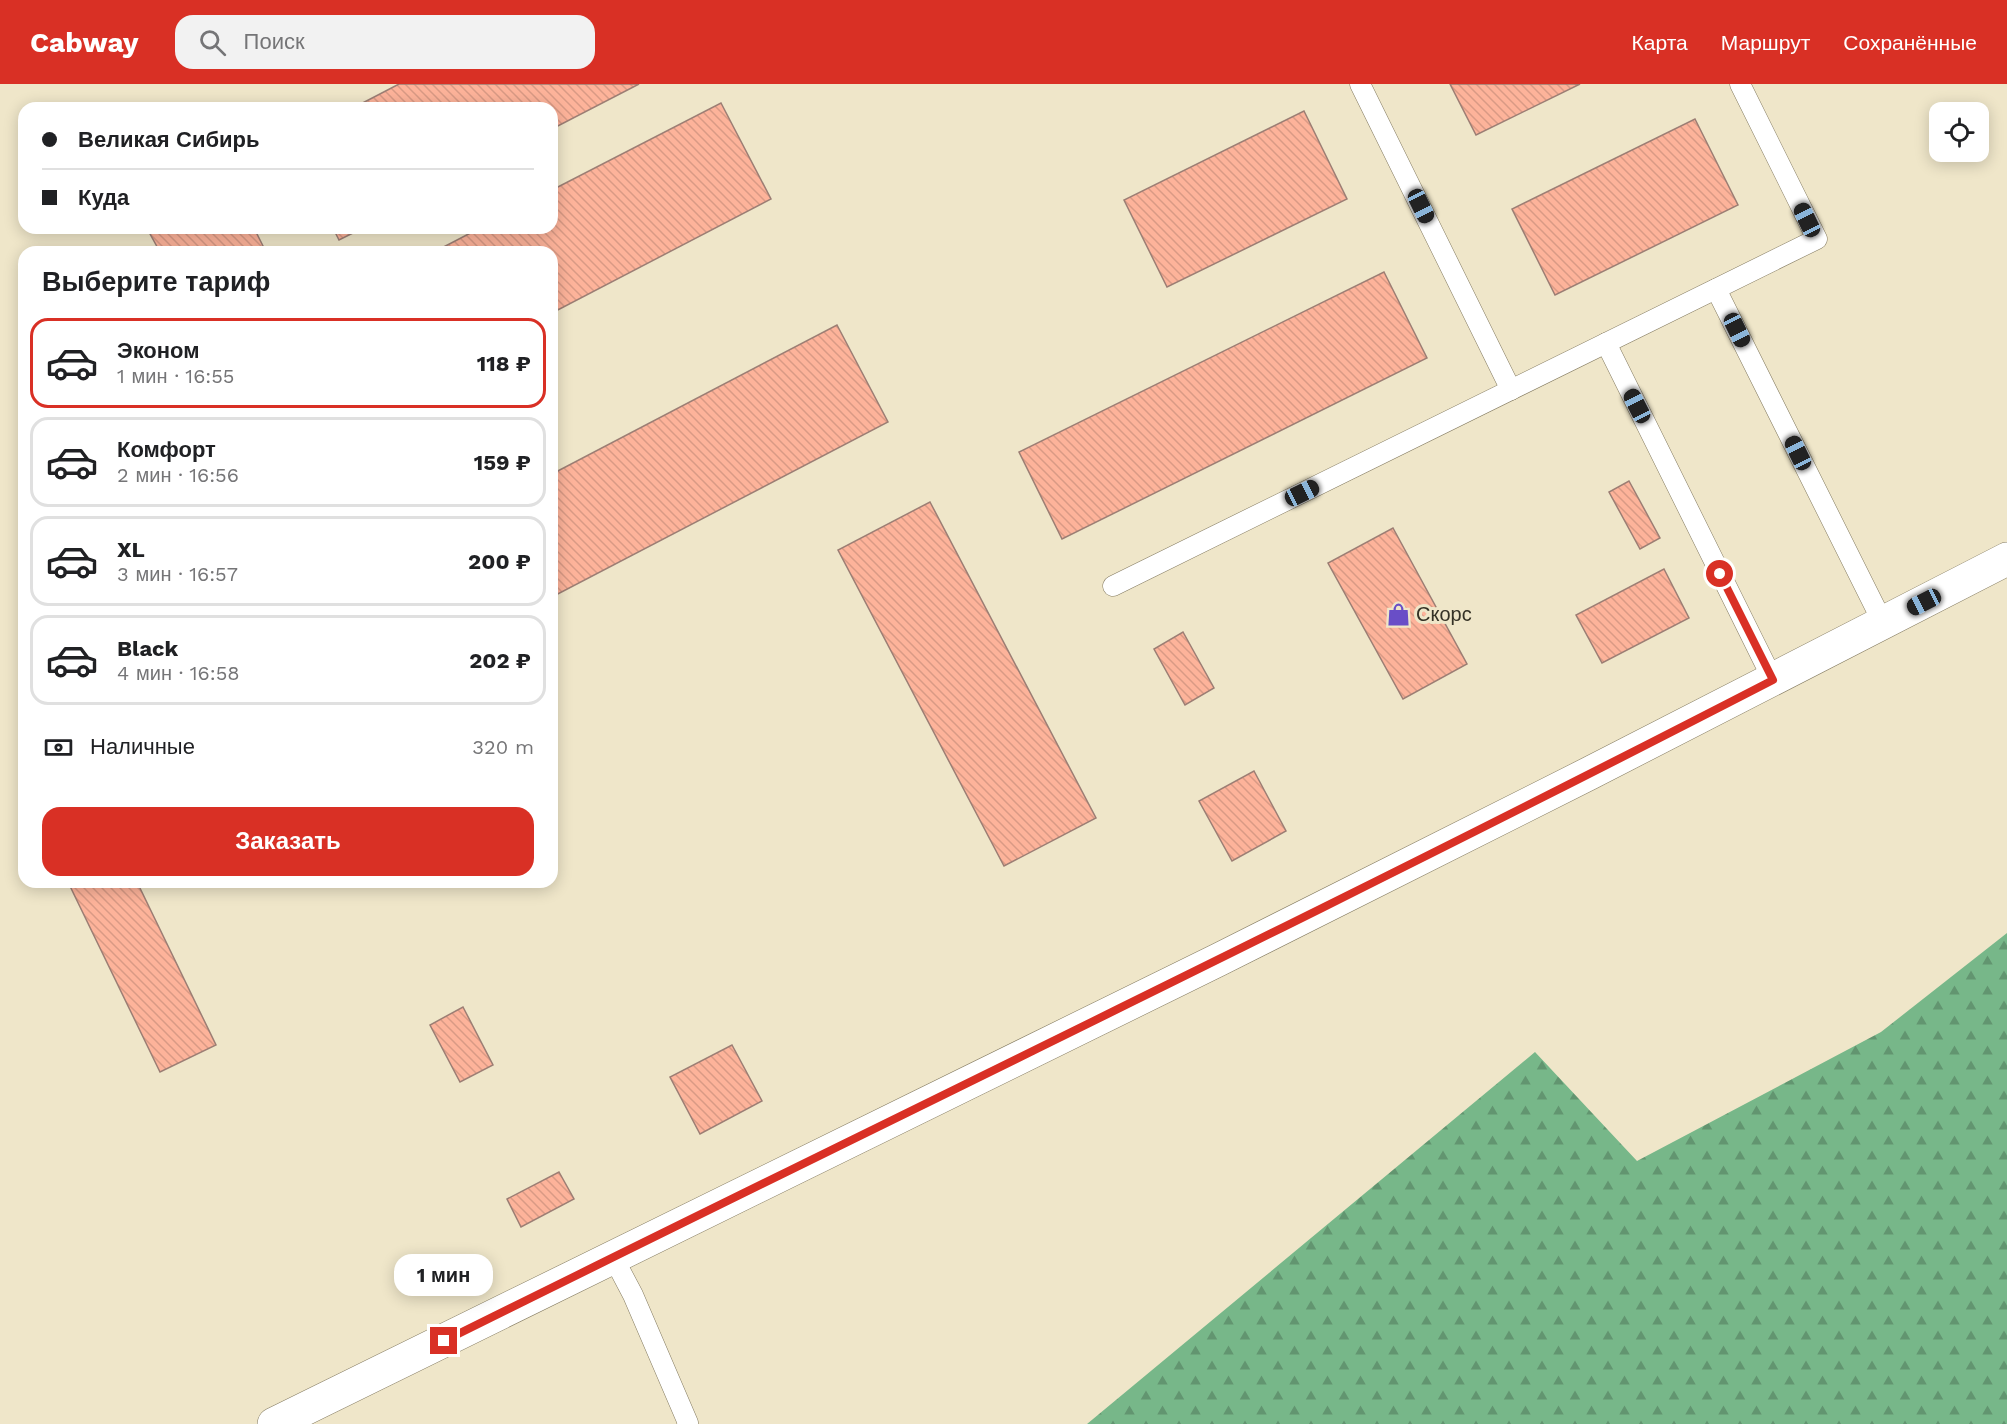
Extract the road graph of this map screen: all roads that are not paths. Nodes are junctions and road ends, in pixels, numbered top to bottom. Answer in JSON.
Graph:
{"nodes":[{"id":1,"x":1360,"y":84,"type":"edge"},
{"id":2,"x":1740,"y":84,"type":"edge"},
{"id":3,"x":1716,"y":289,"type":"junction"},
{"id":4,"x":1606,"y":343,"type":"junction"},
{"id":5,"x":1511,"y":390,"type":"junction"},
{"id":6,"x":2007,"y":560,"type":"edge"},
{"id":7,"x":1113,"y":586,"type":"dead end"},
{"id":8,"x":1882,"y":623,"type":"junction"},
{"id":9,"x":1773,"y":680,"type":"junction"},
{"id":10,"x":614,"y":1257,"type":"junction"},
{"id":11,"x":274,"y":1424,"type":"edge"},
{"id":12,"x":687,"y":1424,"type":"edge"}],
"edges":[{"from":1,"to":5,"type":"lane"},
{"from":2,"to":3,"type":"lane"},
{"from":3,"to":4,"type":"lane"},
{"from":3,"to":8,"type":"lane"},
{"from":4,"to":5,"type":"lane"},
{"from":4,"to":9,"type":"lane"},
{"from":5,"to":7,"type":"lane"},
{"from":6,"to":8,"type":"street"},
{"from":8,"to":9,"type":"street"},
{"from":9,"to":10,"type":"street"},
{"from":10,"to":11,"type":"street"},
{"from":10,"to":12,"type":"lane"}]}
